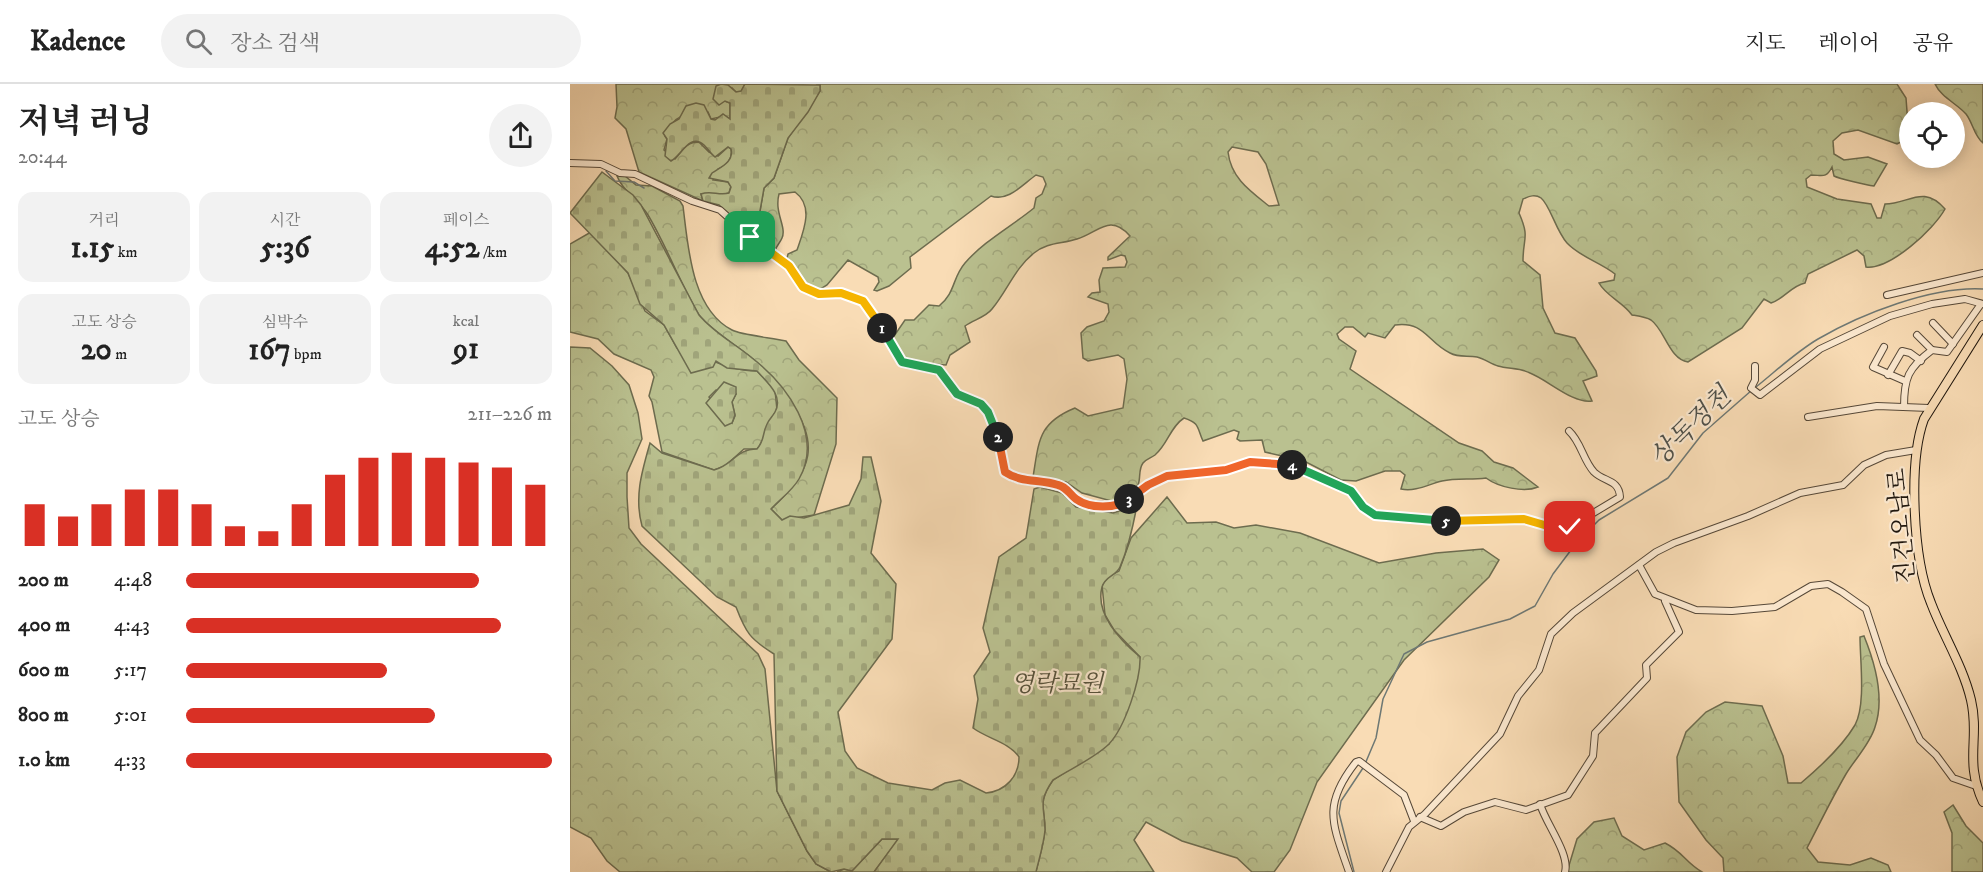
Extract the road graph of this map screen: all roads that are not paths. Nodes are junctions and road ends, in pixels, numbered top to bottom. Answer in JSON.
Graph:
{"nodes":[{"id":1,"x":570,"y":163,"type":"edge"},
{"id":2,"x":1983,"y":273,"type":"edge"},
{"id":3,"x":1887,"y":295,"type":"dead end"},
{"id":4,"x":1982,"y":304,"type":"edge"},
{"id":5,"x":1933,"y":322,"type":"dead end"},
{"id":6,"x":1983,"y":325,"type":"edge"},
{"id":7,"x":1917,"y":335,"type":"dead end"},
{"id":8,"x":1980,"y":335,"type":"edge"},
{"id":9,"x":1953,"y":344,"type":"junction"},
{"id":10,"x":1884,"y":347,"type":"dead end"},
{"id":11,"x":1932,"y":350,"type":"junction"},
{"id":12,"x":1921,"y":361,"type":"junction"},
{"id":13,"x":1755,"y":366,"type":"dead end"},
{"id":14,"x":1888,"y":375,"type":"junction"},
{"id":15,"x":1905,"y":381,"type":"junction"},
{"id":16,"x":1904,"y":407,"type":"junction"},
{"id":17,"x":1929,"y":408,"type":"junction"},
{"id":18,"x":1808,"y":417,"type":"dead end"},
{"id":19,"x":1569,"y":430,"type":"dead end"},
{"id":20,"x":1916,"y":450,"type":"junction"},
{"id":21,"x":1639,"y":565,"type":"junction"},
{"id":22,"x":1665,"y":601,"type":"junction"},
{"id":23,"x":1976,"y":786,"type":"junction"},
{"id":24,"x":1983,"y":802,"type":"edge"},
{"id":25,"x":1540,"y":804,"type":"junction"},
{"id":26,"x":1417,"y":819,"type":"junction"},
{"id":27,"x":1349,"y":872,"type":"edge"},
{"id":28,"x":1386,"y":872,"type":"edge"},
{"id":29,"x":1565,"y":872,"type":"edge"}],
"edges":[{"from":1,"to":19,"type":"street"},
{"from":2,"to":3,"type":"street"},
{"from":4,"to":9,"type":"street"},
{"from":4,"to":13,"type":"street"},
{"from":5,"to":9,"type":"street"},
{"from":6,"to":8,"type":"main road","name":"진건오남로"},
{"from":7,"to":11,"type":"street"},
{"from":8,"to":17,"type":"main road","name":"진건오남로"},
{"from":9,"to":11,"type":"street"},
{"from":10,"to":14,"type":"street"},
{"from":11,"to":12,"type":"street"},
{"from":12,"to":14,"type":"street"},
{"from":12,"to":15,"type":"street"},
{"from":14,"to":15,"type":"street"},
{"from":15,"to":16,"type":"street"},
{"from":16,"to":17,"type":"street"},
{"from":16,"to":18,"type":"street"},
{"from":17,"to":20,"type":"main road","name":"진건오남로"},
{"from":20,"to":21,"type":"street"},
{"from":20,"to":23,"type":"main road","name":"진건오남로"},
{"from":21,"to":22,"type":"street"},
{"from":21,"to":26,"type":"street"},
{"from":22,"to":23,"type":"street"},
{"from":22,"to":25,"type":"street"},
{"from":23,"to":24,"type":"main road","name":"진건오남로"},
{"from":25,"to":26,"type":"street"},
{"from":25,"to":29,"type":"street"},
{"from":26,"to":27,"type":"street"},
{"from":26,"to":28,"type":"street"}]}
